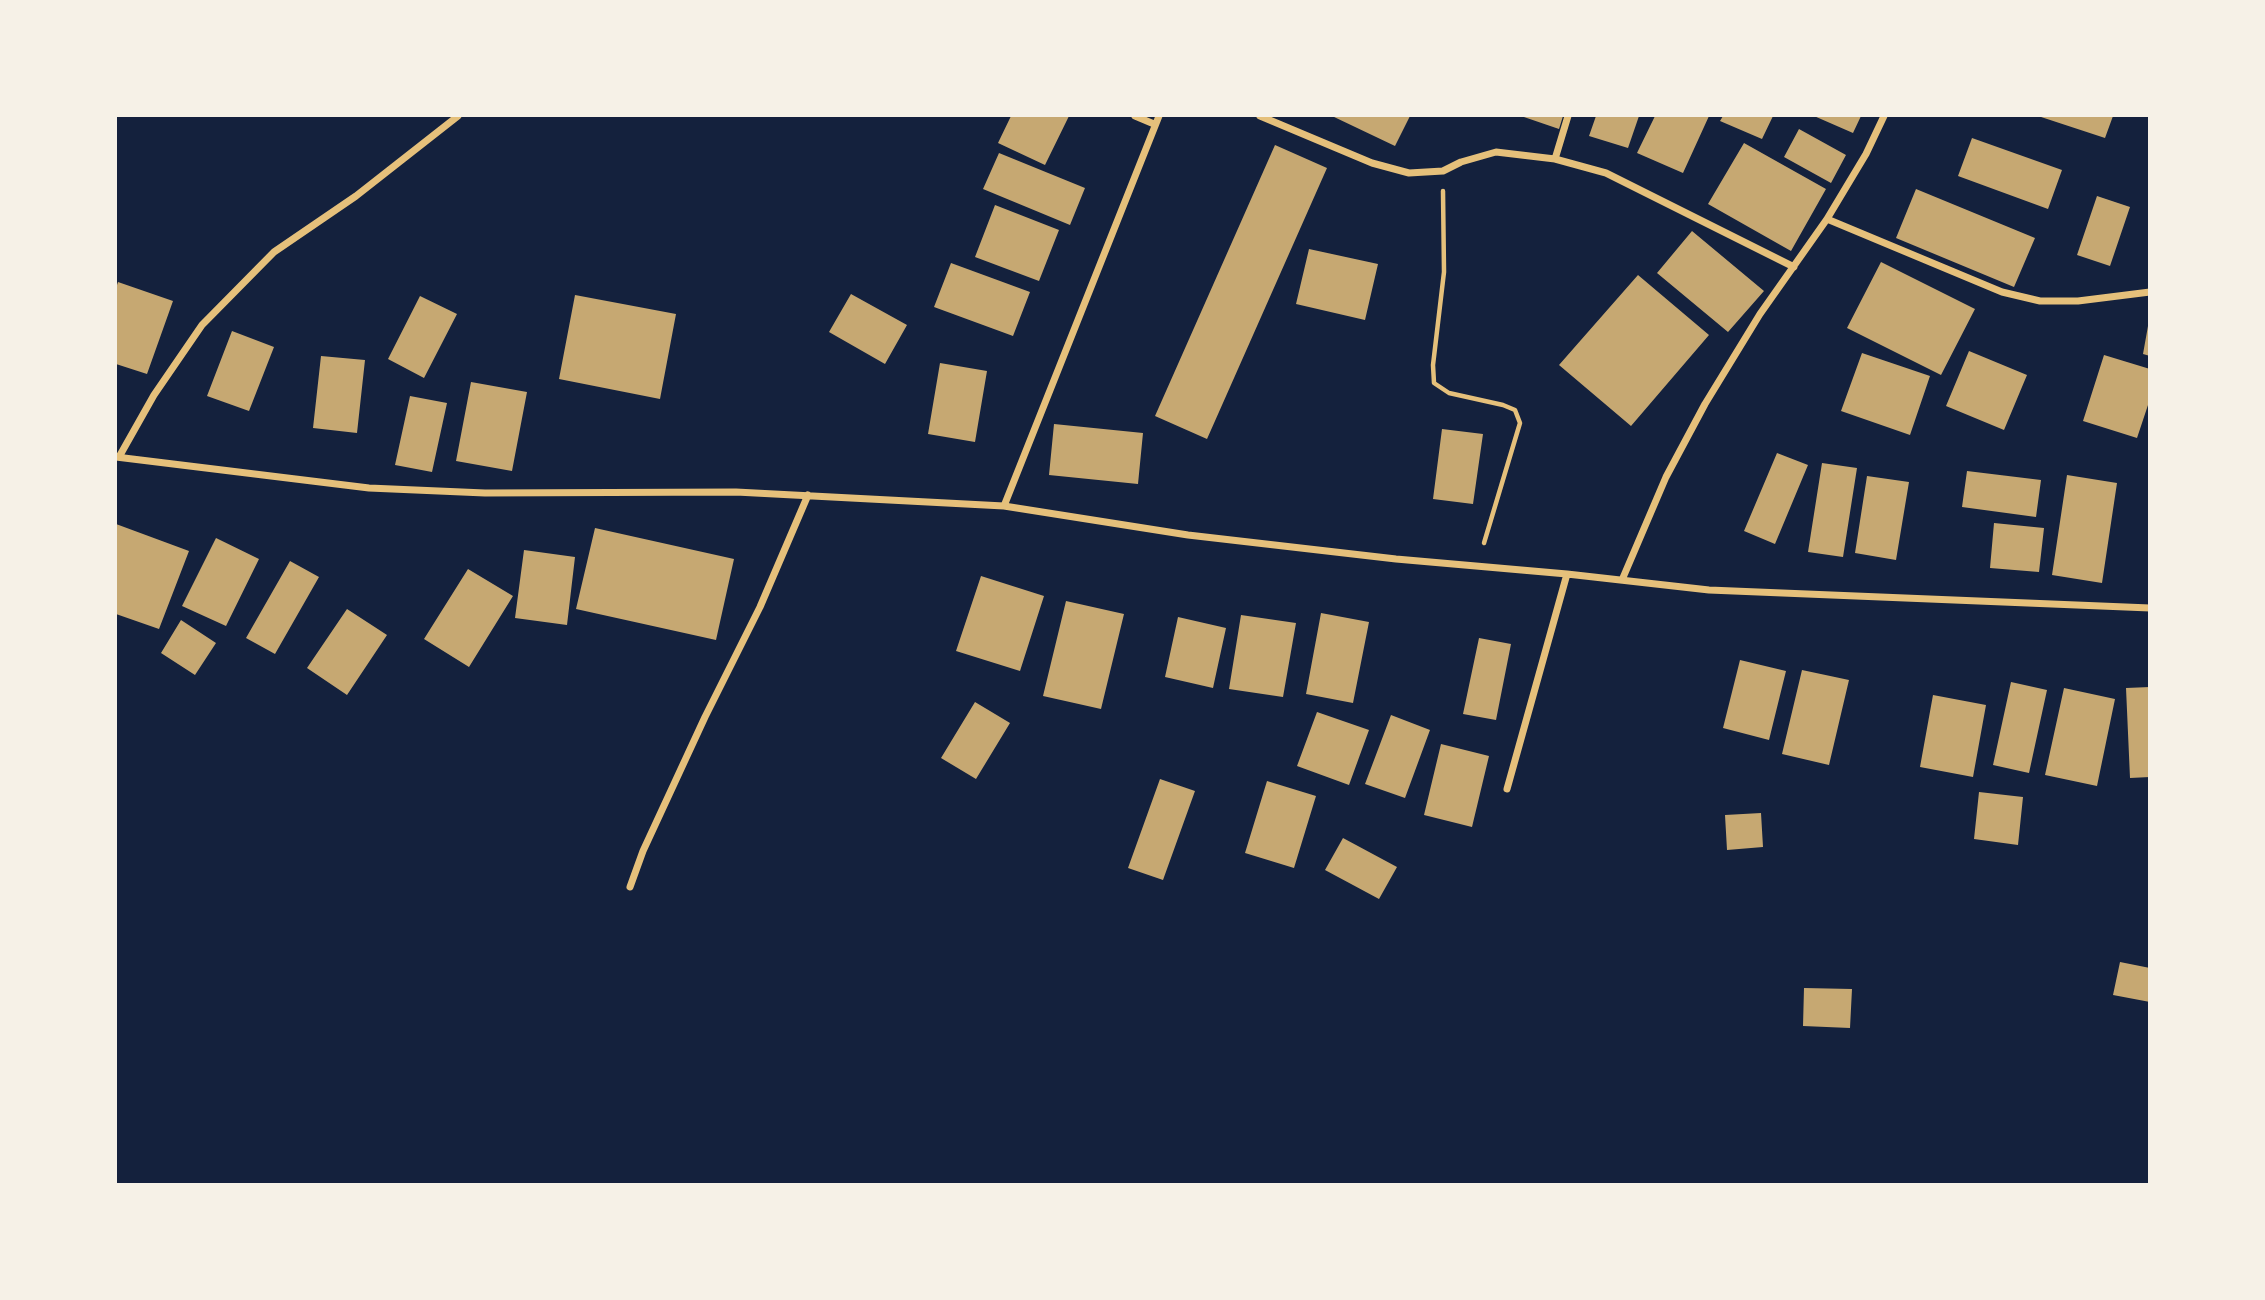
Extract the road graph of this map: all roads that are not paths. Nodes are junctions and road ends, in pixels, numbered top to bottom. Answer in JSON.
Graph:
{"nodes":[{"id":1,"x":458,"y":116,"type":"edge"},
{"id":2,"x":1136,"y":116,"type":"edge"},
{"id":3,"x":1159,"y":116,"type":"edge"},
{"id":4,"x":1260,"y":116,"type":"edge"},
{"id":5,"x":1569,"y":116,"type":"edge"},
{"id":6,"x":1884,"y":116,"type":"edge"},
{"id":7,"x":1154,"y":124,"type":"junction"},
{"id":8,"x":1555,"y":159,"type":"junction"},
{"id":9,"x":1827,"y":219,"type":"junction"},
{"id":10,"x":1794,"y":267,"type":"junction"},
{"id":11,"x":2150,"y":292,"type":"edge"},
{"id":12,"x":117,"y":457,"type":"edge"},
{"id":13,"x":808,"y":495,"type":"junction"},
{"id":14,"x":1004,"y":506,"type":"junction"},
{"id":15,"x":1567,"y":574,"type":"junction"},
{"id":16,"x":1622,"y":580,"type":"junction"},
{"id":17,"x":2150,"y":608,"type":"edge"},
{"id":18,"x":1507,"y":789,"type":"dead end"},
{"id":19,"x":629,"y":887,"type":"dead end"}],
"edges":[{"from":1,"to":12,"type":"street"},
{"from":2,"to":7,"type":"street"},
{"from":3,"to":7,"type":"street"},
{"from":4,"to":8,"type":"street"},
{"from":5,"to":8,"type":"street"},
{"from":6,"to":9,"type":"street"},
{"from":7,"to":14,"type":"street"},
{"from":8,"to":10,"type":"street"},
{"from":9,"to":10,"type":"street"},
{"from":9,"to":11,"type":"street"},
{"from":10,"to":16,"type":"street"},
{"from":12,"to":13,"type":"street"},
{"from":13,"to":14,"type":"street"},
{"from":13,"to":19,"type":"street"},
{"from":14,"to":15,"type":"street"},
{"from":15,"to":16,"type":"street"},
{"from":15,"to":18,"type":"street"},
{"from":16,"to":17,"type":"street"}]}
